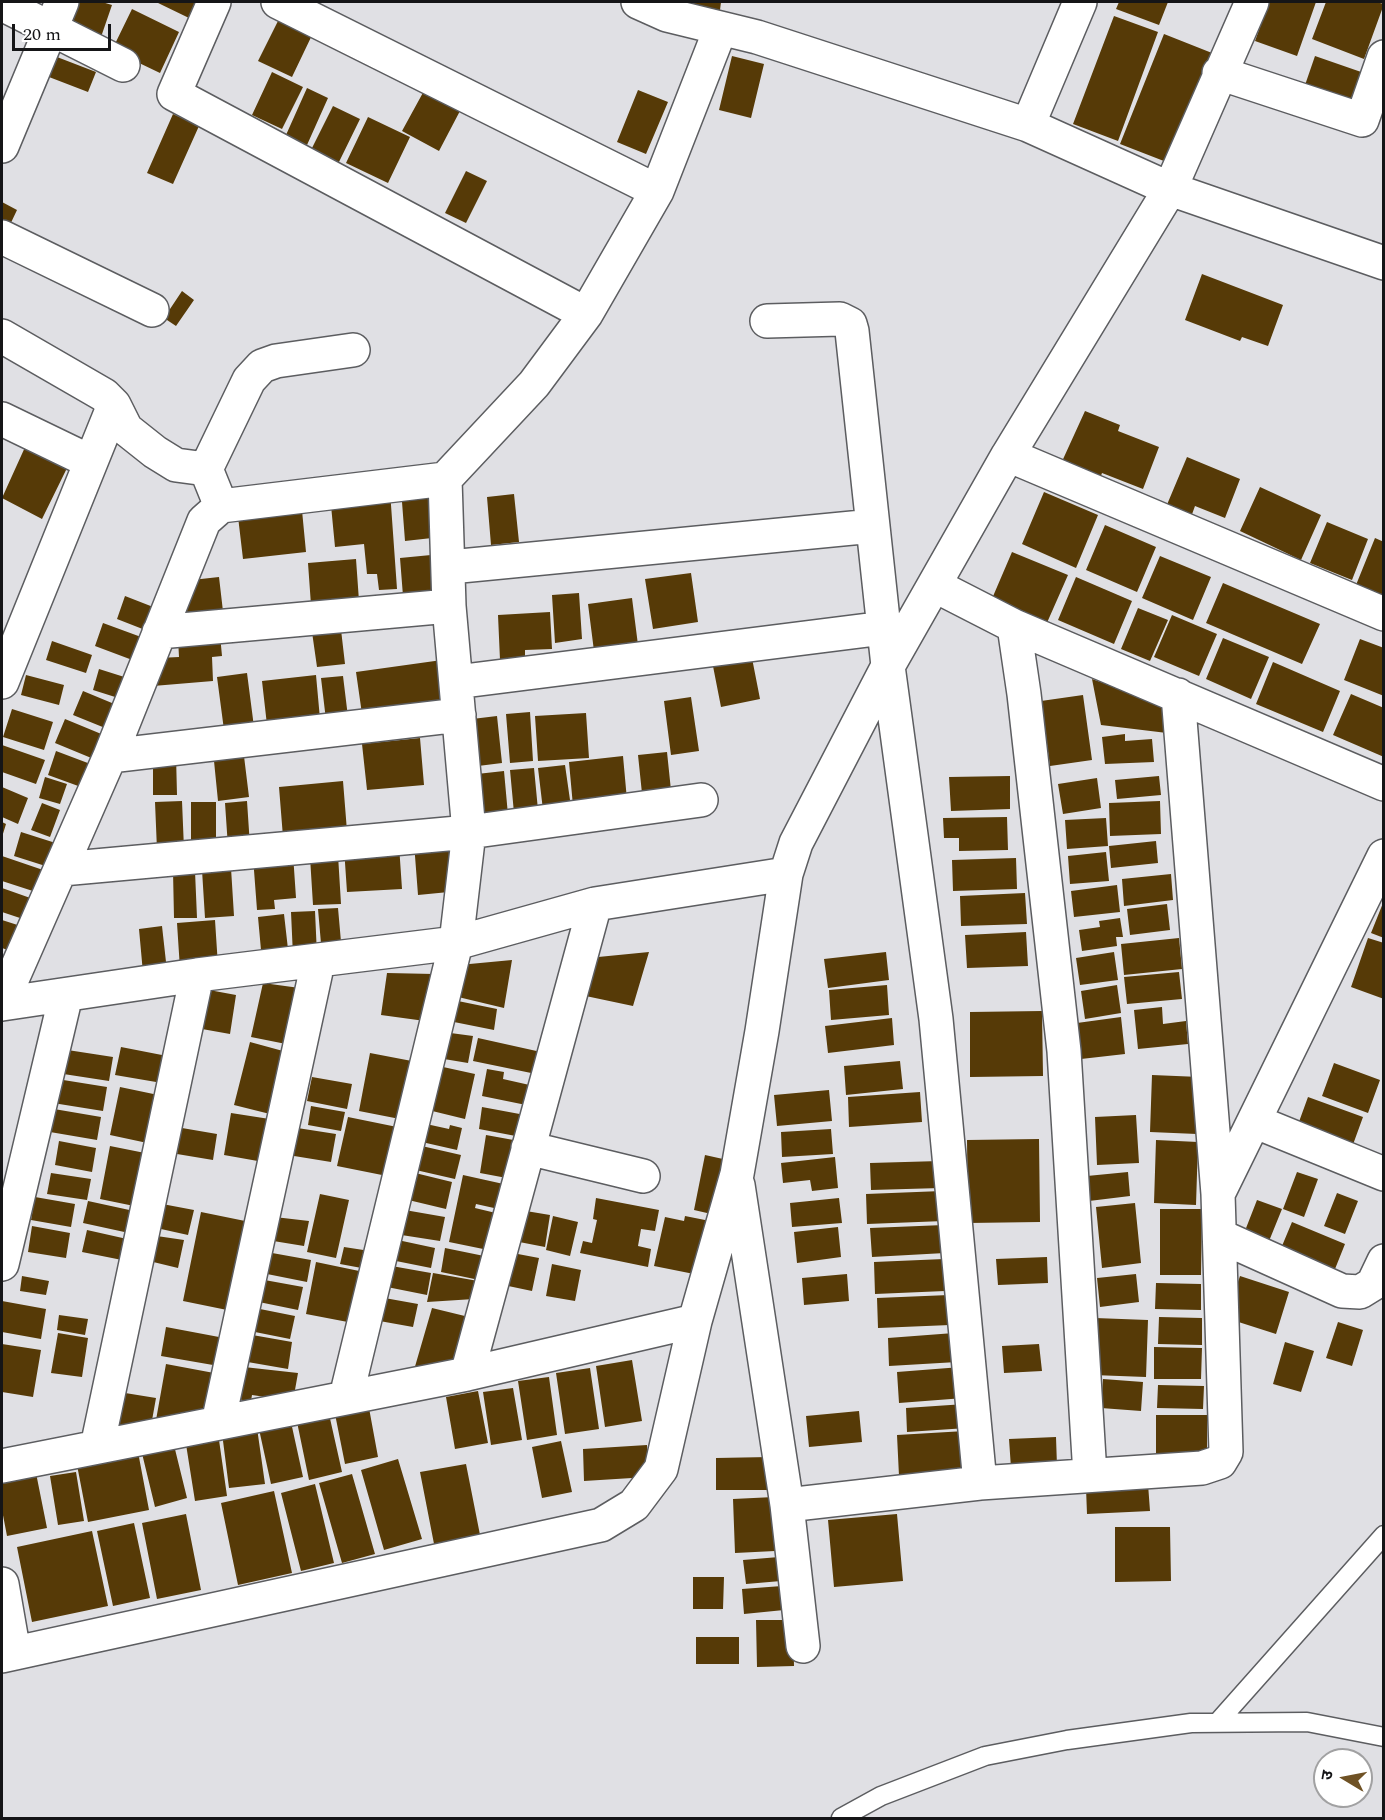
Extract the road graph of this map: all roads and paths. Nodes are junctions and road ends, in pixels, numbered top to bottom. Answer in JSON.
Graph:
{"nodes":[{"id":1,"x":214,"y":2,"type":"edge"},
{"id":2,"x":278,"y":2,"type":"edge"},
{"id":3,"x":1080,"y":2,"type":"edge"},
{"id":4,"x":1252,"y":2,"type":"edge"},
{"id":5,"x":2,"y":4,"type":"edge"},
{"id":6,"x":657,"y":6,"type":"edge"},
{"id":7,"x":56,"y":15,"type":"edge"},
{"id":8,"x":720,"y":30,"type":"junction"},
{"id":9,"x":1383,"y":57,"type":"edge"},
{"id":10,"x":123,"y":65,"type":"dead end"},
{"id":11,"x":1220,"y":73,"type":"junction"},
{"id":12,"x":1373,"y":124,"type":"edge"},
{"id":13,"x":1028,"y":125,"type":"junction"},
{"id":14,"x":2,"y":146,"type":"edge"},
{"id":15,"x":1170,"y":189,"type":"junction"},
{"id":16,"x":657,"y":191,"type":"junction"},
{"id":17,"x":2,"y":237,"type":"edge"},
{"id":18,"x":1383,"y":263,"type":"edge"},
{"id":19,"x":152,"y":310,"type":"dead end"},
{"id":20,"x":586,"y":314,"type":"junction"},
{"id":21,"x":767,"y":321,"type":"dead end"},
{"id":22,"x":2,"y":336,"type":"edge"},
{"id":23,"x":352,"y":350,"type":"dead end"},
{"id":24,"x":114,"y":405,"type":"junction"},
{"id":25,"x":2,"y":419,"type":"edge"},
{"id":26,"x":1008,"y":455,"type":"junction"},
{"id":27,"x":91,"y":462,"type":"junction"},
{"id":28,"x":206,"y":469,"type":"junction"},
{"id":29,"x":445,"y":479,"type":"junction"},
{"id":30,"x":221,"y":506,"type":"junction"},
{"id":31,"x":873,"y":526,"type":"junction"},
{"id":32,"x":450,"y":567,"type":"junction"},
{"id":33,"x":934,"y":585,"type":"junction"},
{"id":34,"x":449,"y":606,"type":"junction"},
{"id":35,"x":1383,"y":614,"type":"edge"},
{"id":36,"x":1014,"y":626,"type":"junction"},
{"id":37,"x":884,"y":628,"type":"junction"},
{"id":38,"x":159,"y":632,"type":"junction"},
{"id":39,"x":888,"y":666,"type":"junction"},
{"id":40,"x":2,"y":682,"type":"edge"},
{"id":41,"x":456,"y":682,"type":"junction"},
{"id":42,"x":1178,"y":695,"type":"junction"},
{"id":43,"x":459,"y":715,"type":"junction"},
{"id":44,"x":110,"y":756,"type":"junction"},
{"id":45,"x":1383,"y":784,"type":"edge"},
{"id":46,"x":700,"y":800,"type":"dead end"},
{"id":47,"x":469,"y":832,"type":"junction"},
{"id":48,"x":1383,"y":856,"type":"edge"},
{"id":49,"x":62,"y":869,"type":"junction"},
{"id":50,"x":786,"y":873,"type":"junction"},
{"id":51,"x":595,"y":904,"type":"junction"},
{"id":52,"x":456,"y":943,"type":"junction"},
{"id":53,"x":318,"y":962,"type":"junction"},
{"id":54,"x":197,"y":975,"type":"junction"},
{"id":55,"x":66,"y":995,"type":"junction"},
{"id":56,"x":2,"y":1003,"type":"edge"},
{"id":57,"x":1254,"y":1121,"type":"junction"},
{"id":58,"x":528,"y":1148,"type":"junction"},
{"id":59,"x":736,"y":1174,"type":"junction"},
{"id":60,"x":1383,"y":1174,"type":"edge"},
{"id":61,"x":643,"y":1176,"type":"dead end"},
{"id":62,"x":1218,"y":1194,"type":"junction"},
{"id":63,"x":1220,"y":1236,"type":"junction"},
{"id":64,"x":1383,"y":1261,"type":"edge"},
{"id":65,"x":2,"y":1264,"type":"edge"},
{"id":66,"x":695,"y":1321,"type":"junction"},
{"id":67,"x":467,"y":1374,"type":"junction"},
{"id":68,"x":346,"y":1397,"type":"junction"},
{"id":69,"x":218,"y":1423,"type":"junction"},
{"id":70,"x":97,"y":1447,"type":"junction"},
{"id":71,"x":2,"y":1466,"type":"edge"},
{"id":72,"x":1090,"y":1475,"type":"junction"},
{"id":73,"x":980,"y":1483,"type":"junction"},
{"id":74,"x":787,"y":1505,"type":"junction"},
{"id":75,"x":1383,"y":1535,"type":"edge"},
{"id":76,"x":2,"y":1584,"type":"edge"},
{"id":77,"x":803,"y":1646,"type":"dead end"},
{"id":78,"x":8,"y":1654,"type":"edge"},
{"id":79,"x":1217,"y":1723,"type":"junction"},
{"id":80,"x":1383,"y":1737,"type":"edge"},
{"id":81,"x":841,"y":1818,"type":"edge"}],
"edges":[{"from":1,"to":20,"type":"street"},
{"from":2,"to":16,"type":"street"},
{"from":3,"to":13,"type":"street"},
{"from":4,"to":11,"type":"street"},
{"from":5,"to":7,"type":"street"},
{"from":6,"to":8,"type":"street"},
{"from":7,"to":10,"type":"street"},
{"from":7,"to":14,"type":"street"},
{"from":8,"to":13,"type":"street"},
{"from":8,"to":16,"type":"street"},
{"from":9,"to":12,"type":"street"},
{"from":11,"to":12,"type":"street"},
{"from":11,"to":15,"type":"street"},
{"from":13,"to":15,"type":"street"},
{"from":15,"to":18,"type":"street"},
{"from":15,"to":26,"type":"street"},
{"from":16,"to":20,"type":"street"},
{"from":17,"to":19,"type":"street"},
{"from":20,"to":29,"type":"street"},
{"from":21,"to":31,"type":"street"},
{"from":22,"to":24,"type":"street"},
{"from":23,"to":28,"type":"street"},
{"from":24,"to":27,"type":"street"},
{"from":24,"to":28,"type":"street"},
{"from":25,"to":27,"type":"street"},
{"from":26,"to":33,"type":"street"},
{"from":26,"to":35,"type":"street"},
{"from":27,"to":40,"type":"street"},
{"from":28,"to":30,"type":"street"},
{"from":29,"to":30,"type":"street"},
{"from":29,"to":32,"type":"street"},
{"from":30,"to":38,"type":"street"},
{"from":31,"to":32,"type":"street"},
{"from":31,"to":37,"type":"street"},
{"from":32,"to":34,"type":"street"},
{"from":33,"to":36,"type":"street"},
{"from":33,"to":39,"type":"street"},
{"from":34,"to":38,"type":"street"},
{"from":34,"to":41,"type":"street"},
{"from":36,"to":42,"type":"street"},
{"from":36,"to":72,"type":"street"},
{"from":37,"to":39,"type":"street"},
{"from":37,"to":41,"type":"street"},
{"from":38,"to":44,"type":"street"},
{"from":39,"to":50,"type":"street"},
{"from":39,"to":73,"type":"street"},
{"from":41,"to":43,"type":"street"},
{"from":42,"to":45,"type":"street"},
{"from":42,"to":62,"type":"street"},
{"from":43,"to":44,"type":"street"},
{"from":43,"to":47,"type":"street"},
{"from":44,"to":49,"type":"street"},
{"from":46,"to":47,"type":"street"},
{"from":47,"to":49,"type":"street"},
{"from":47,"to":52,"type":"street"},
{"from":48,"to":57,"type":"street"},
{"from":49,"to":56,"type":"street"},
{"from":50,"to":51,"type":"street"},
{"from":50,"to":59,"type":"street"},
{"from":51,"to":52,"type":"street"},
{"from":51,"to":58,"type":"street"},
{"from":52,"to":53,"type":"street"},
{"from":52,"to":68,"type":"street"},
{"from":53,"to":54,"type":"street"},
{"from":53,"to":69,"type":"street"},
{"from":54,"to":55,"type":"street"},
{"from":54,"to":70,"type":"street"},
{"from":55,"to":56,"type":"street"},
{"from":55,"to":65,"type":"street"},
{"from":57,"to":60,"type":"street"},
{"from":57,"to":62,"type":"street"},
{"from":58,"to":61,"type":"street"},
{"from":58,"to":67,"type":"street"},
{"from":59,"to":66,"type":"street"},
{"from":59,"to":74,"type":"street"},
{"from":62,"to":63,"type":"street"},
{"from":63,"to":64,"type":"street"},
{"from":63,"to":72,"type":"street"},
{"from":66,"to":67,"type":"street"},
{"from":66,"to":78,"type":"street"},
{"from":67,"to":68,"type":"street"},
{"from":68,"to":69,"type":"street"},
{"from":69,"to":70,"type":"street"},
{"from":70,"to":71,"type":"street"},
{"from":72,"to":73,"type":"street"},
{"from":73,"to":74,"type":"street"},
{"from":74,"to":77,"type":"street"},
{"from":75,"to":79,"type":"lane"},
{"from":76,"to":78,"type":"street"},
{"from":79,"to":80,"type":"lane"},
{"from":79,"to":81,"type":"lane"}]}
